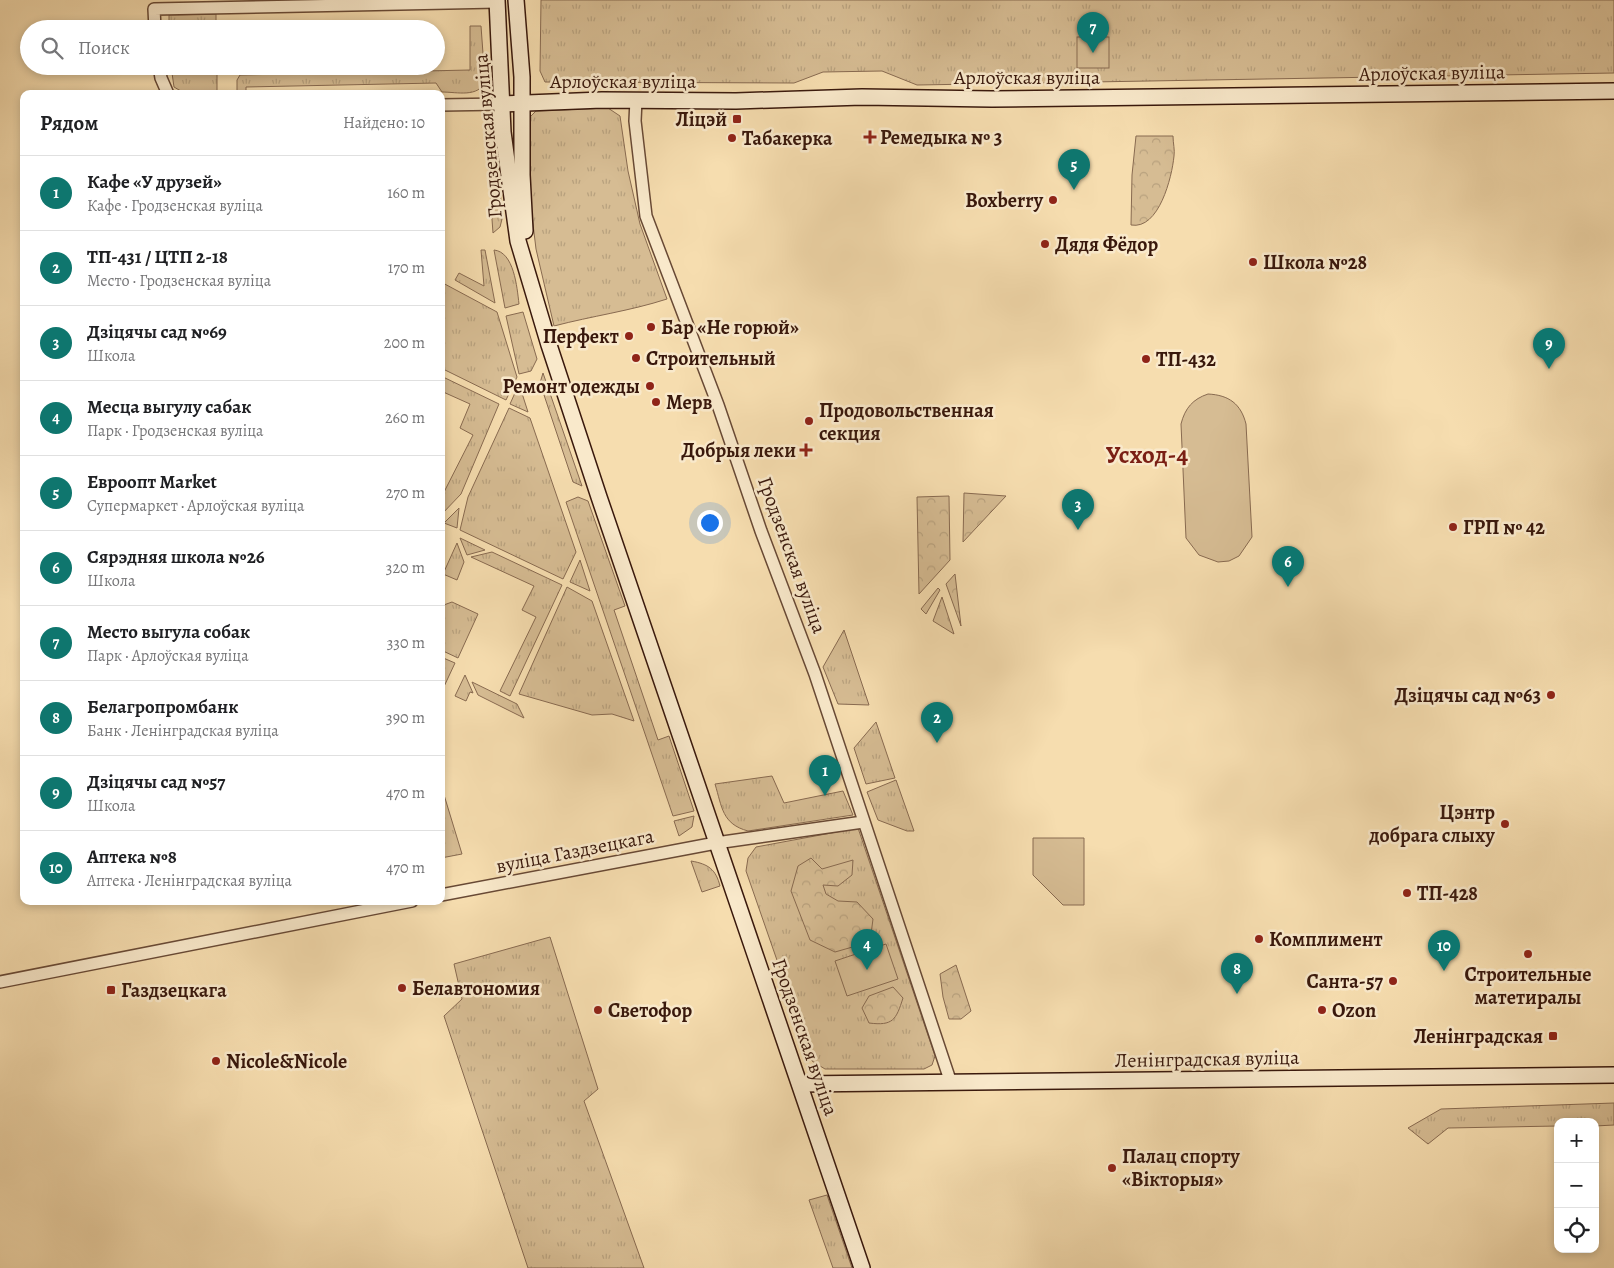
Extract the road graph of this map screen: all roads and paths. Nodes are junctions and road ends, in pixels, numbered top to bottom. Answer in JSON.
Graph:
{"nodes":[{"id":1,"x":497,"y":1,"type":"edge"},
{"id":2,"x":517,"y":2,"type":"edge"},
{"id":3,"x":155,"y":20,"type":"edge"},
{"id":4,"x":160,"y":75,"type":"edge"},
{"id":5,"x":166,"y":90,"type":"edge"},
{"id":6,"x":1614,"y":91,"type":"edge"},
{"id":7,"x":636,"y":100,"type":"junction"},
{"id":8,"x":522,"y":102,"type":"junction"},
{"id":9,"x":502,"y":104,"type":"junction"},
{"id":10,"x":445,"y":105,"type":"edge"},
{"id":11,"x":527,"y":267,"type":"junction"},
{"id":12,"x":863,"y":822,"type":"junction"},
{"id":13,"x":716,"y":843,"type":"junction"},
{"id":14,"x":445,"y":895,"type":"edge"},
{"id":15,"x":392,"y":905,"type":"edge"},
{"id":16,"x":0,"y":982,"type":"edge"},
{"id":17,"x":1614,"y":1075,"type":"edge"},
{"id":18,"x":951,"y":1083,"type":"junction"},
{"id":19,"x":800,"y":1084,"type":"junction"},
{"id":20,"x":855,"y":1245,"type":"junction"},
{"id":21,"x":862,"y":1268,"type":"edge"},
{"id":22,"x":873,"y":1268,"type":"edge"}],
"edges":[{"from":1,"to":3,"type":"street"},
{"from":1,"to":9,"type":"main road","name":"Гродзенская вуліца"},
{"from":2,"to":8,"type":"main road","name":"Гродзенская вуліца"},
{"from":4,"to":5,"type":"street"},
{"from":6,"to":7,"type":"main road","name":"Арлоўская вуліца"},
{"from":7,"to":8,"type":"main road","name":"Арлоўская вуліца"},
{"from":7,"to":12,"type":"street","name":"Гродзенская вуліца"},
{"from":8,"to":9,"type":"main road","name":"Арлоўская вуліца"},
{"from":8,"to":11,"type":"main road","name":"Гродзенская вуліца"},
{"from":9,"to":10,"type":"street","name":"Арлоўская вуліца"},
{"from":9,"to":11,"type":"main road","name":"Гродзенская вуліца"},
{"from":11,"to":13,"type":"main road","name":"Гродзенская вуліца"},
{"from":12,"to":13,"type":"street"},
{"from":12,"to":18,"type":"street","name":"Гродзенская вуліца"},
{"from":13,"to":14,"type":"street","name":"вуліца Газдзецкага"},
{"from":13,"to":19,"type":"main road","name":"Гродзенская вуліца"},
{"from":15,"to":16,"type":"street"},
{"from":17,"to":18,"type":"main road","name":"Ленінградская вуліца"},
{"from":18,"to":19,"type":"main road","name":"Ленінградская вуліца"},
{"from":19,"to":20,"type":"main road","name":"Гродзенская вуліца"},
{"from":20,"to":21,"type":"main road","name":"Гродзенская вуліца"},
{"from":20,"to":22,"type":"main road","name":"Гродзенская вуліца"}]}
